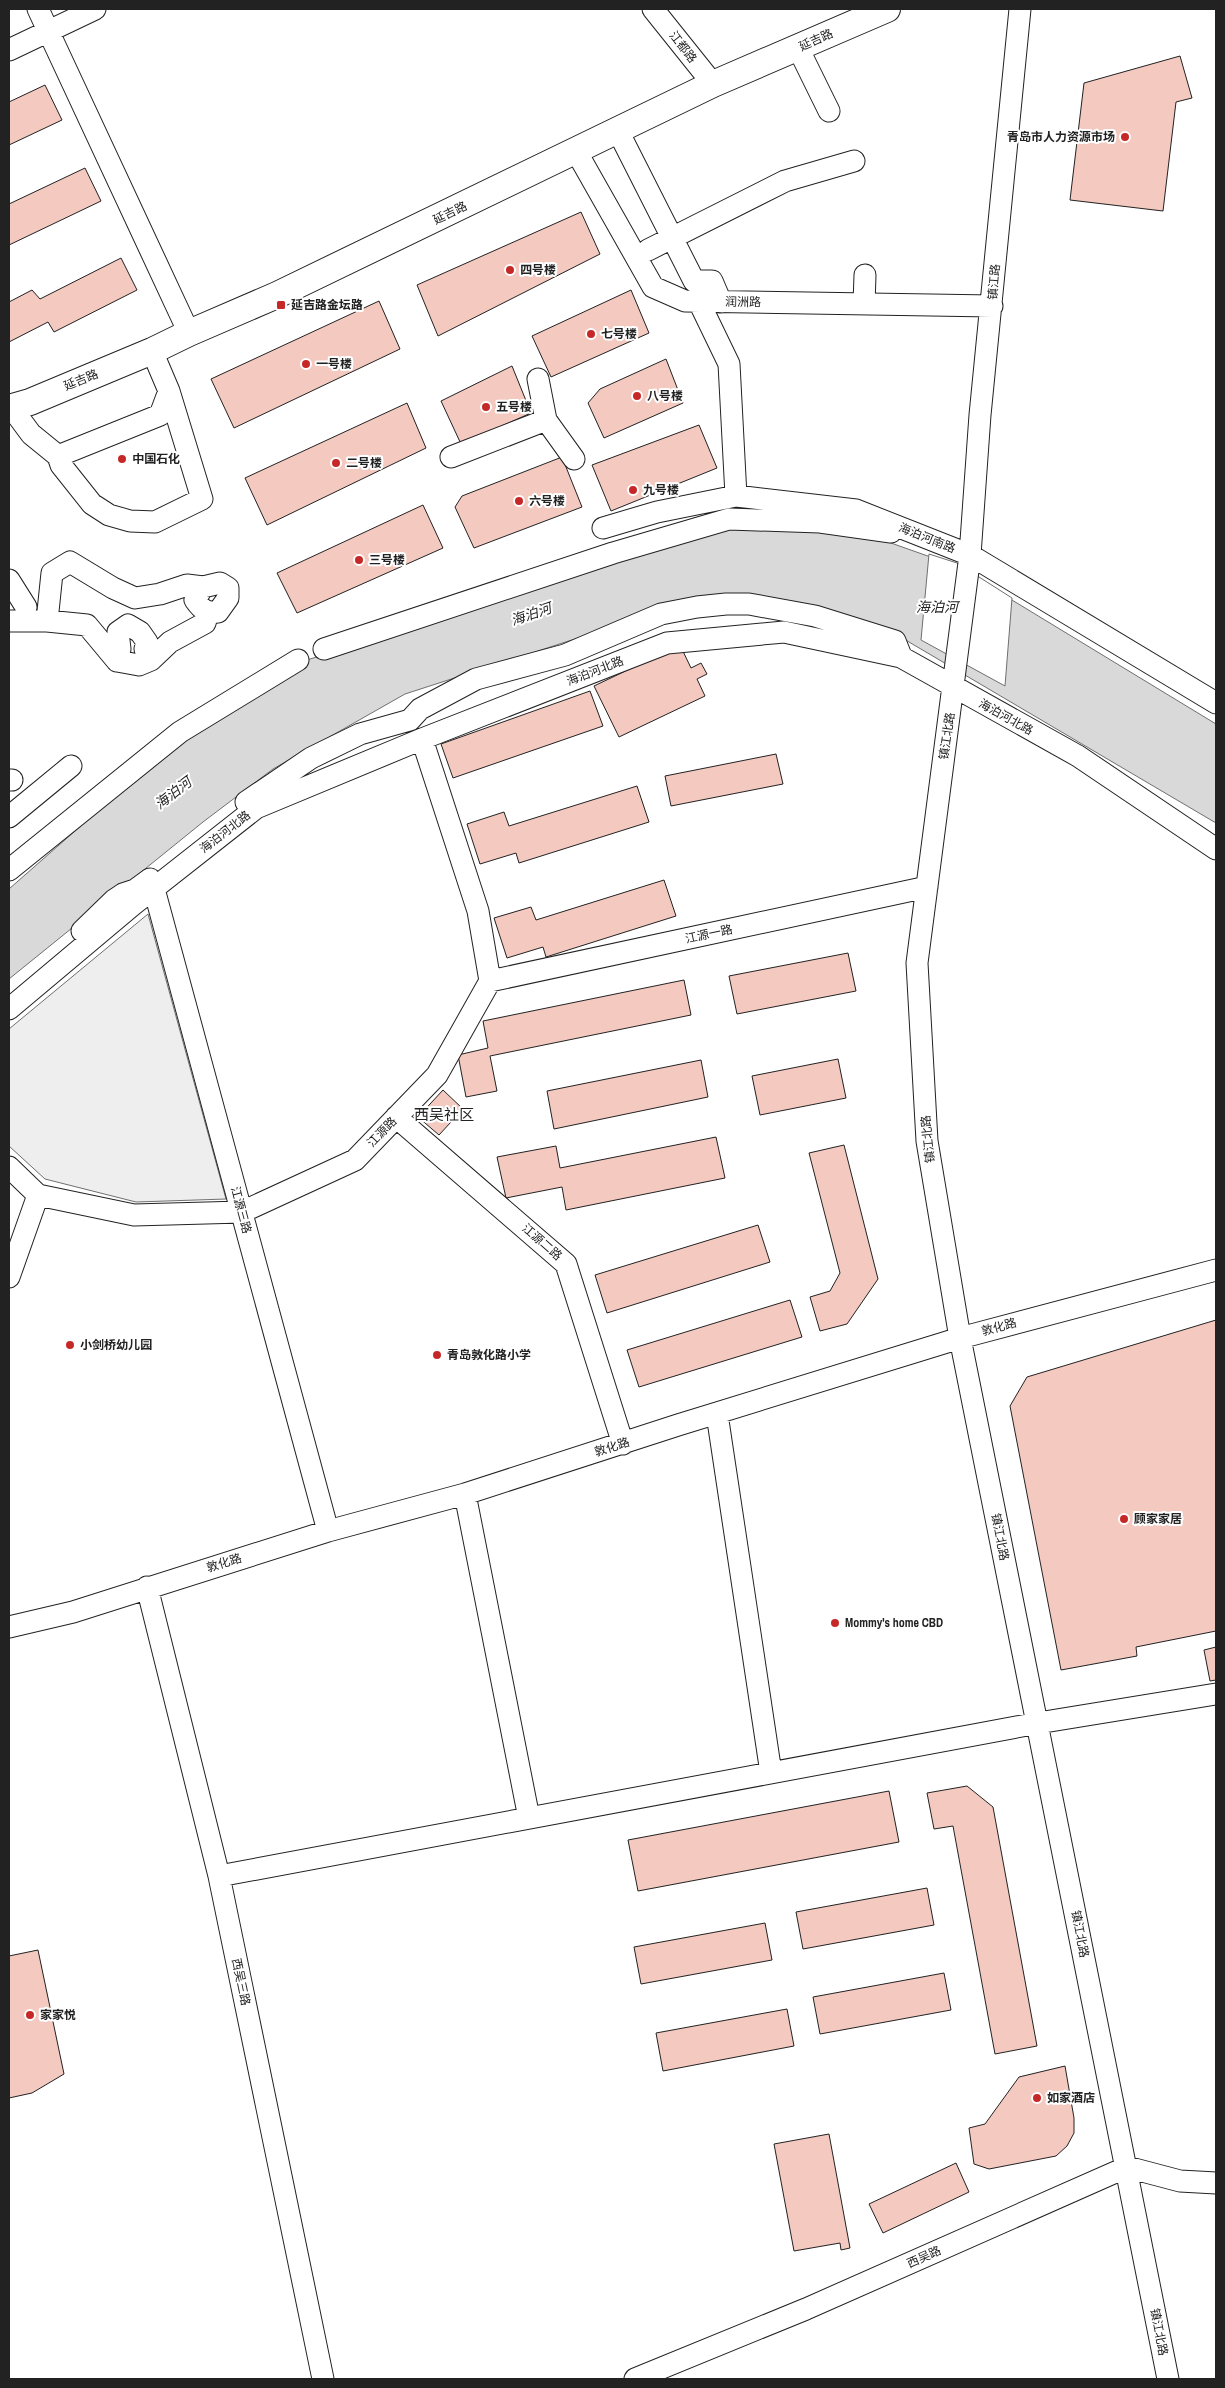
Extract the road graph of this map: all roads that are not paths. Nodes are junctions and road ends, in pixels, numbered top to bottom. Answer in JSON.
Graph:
{"nodes":[{"id":1,"x":38,"y":9,"type":"edge"},
{"id":2,"x":95,"y":9,"type":"edge"},
{"id":3,"x":653,"y":9,"type":"edge"},
{"id":4,"x":887,"y":9,"type":"edge"},
{"id":5,"x":1020,"y":9,"type":"edge"},
{"id":6,"x":48,"y":31,"type":"junction"},
{"id":7,"x":798,"y":48,"type":"junction"},
{"id":8,"x":9,"y":50,"type":"edge"},
{"id":9,"x":713,"y":84,"type":"junction"},
{"id":10,"x":829,"y":111,"type":"dead end"},
{"id":11,"x":618,"y":131,"type":"junction"},
{"id":12,"x":576,"y":151,"type":"junction"},
{"id":13,"x":854,"y":161,"type":"dead end"},
{"id":14,"x":671,"y":238,"type":"junction"},
{"id":15,"x":648,"y":250,"type":"dead end"},
{"id":16,"x":865,"y":275,"type":"dead end"},
{"id":17,"x":699,"y":302,"type":"junction"},
{"id":18,"x":721,"y":302,"type":"junction"},
{"id":19,"x":864,"y":304,"type":"junction"},
{"id":20,"x":992,"y":306,"type":"junction"},
{"id":21,"x":189,"y":333,"type":"junction"},
{"id":22,"x":152,"y":351,"type":"junction"},
{"id":23,"x":538,"y":379,"type":"dead end"},
{"id":24,"x":169,"y":391,"type":"junction"},
{"id":25,"x":10,"y":408,"type":"edge"},
{"id":26,"x":546,"y":420,"type":"junction"},
{"id":27,"x":58,"y":456,"type":"junction"},
{"id":28,"x":450,"y":457,"type":"dead end"},
{"id":29,"x":574,"y":459,"type":"dead end"},
{"id":30,"x":736,"y":496,"type":"junction"},
{"id":31,"x":603,"y":528,"type":"dead end"},
{"id":32,"x":926,"y":537,"type":"junction"},
{"id":33,"x":970,"y":555,"type":"junction"},
{"id":34,"x":9,"y":580,"type":"edge"},
{"id":35,"x":26,"y":607,"type":"dead end"},
{"id":36,"x":9,"y":621,"type":"edge"},
{"id":37,"x":47,"y":621,"type":"junction"},
{"id":38,"x":324,"y":649,"type":"dead end"},
{"id":39,"x":901,"y":657,"type":"junction"},
{"id":40,"x":151,"y":660,"type":"junction"},
{"id":41,"x":298,"y":660,"type":"dead end"},
{"id":42,"x":117,"y":662,"type":"junction"},
{"id":43,"x":954,"y":688,"type":"junction"},
{"id":44,"x":1216,"y":703,"type":"edge"},
{"id":45,"x":422,"y":739,"type":"junction"},
{"id":46,"x":71,"y":766,"type":"dead end"},
{"id":47,"x":9,"y":818,"type":"edge"},
{"id":48,"x":1216,"y":849,"type":"edge"},
{"id":49,"x":9,"y":870,"type":"edge"},
{"id":50,"x":927,"y":886,"type":"junction"},
{"id":51,"x":154,"y":889,"type":"junction"},
{"id":52,"x":490,"y":981,"type":"junction"},
{"id":53,"x":9,"y":994,"type":"edge"},
{"id":54,"x":9,"y":1009,"type":"edge"},
{"id":55,"x":396,"y":1117,"type":"junction"},
{"id":56,"x":9,"y":1167,"type":"edge"},
{"id":57,"x":38,"y":1195,"type":"junction"},
{"id":58,"x":242,"y":1212,"type":"junction"},
{"id":59,"x":1216,"y":1270,"type":"edge"},
{"id":60,"x":9,"y":1277,"type":"edge"},
{"id":61,"x":960,"y":1338,"type":"junction"},
{"id":62,"x":717,"y":1414,"type":"junction"},
{"id":63,"x":624,"y":1444,"type":"junction"},
{"id":64,"x":465,"y":1494,"type":"junction"},
{"id":65,"x":328,"y":1531,"type":"junction"},
{"id":66,"x":147,"y":1587,"type":"junction"},
{"id":67,"x":9,"y":1627,"type":"edge"},
{"id":68,"x":1216,"y":1694,"type":"edge"},
{"id":69,"x":1038,"y":1723,"type":"junction"},
{"id":70,"x":771,"y":1773,"type":"junction"},
{"id":71,"x":529,"y":1818,"type":"junction"},
{"id":72,"x":219,"y":1876,"type":"junction"},
{"id":73,"x":1127,"y":2167,"type":"junction"},
{"id":74,"x":1216,"y":2183,"type":"edge"},
{"id":75,"x":323,"y":2379,"type":"edge"},
{"id":76,"x":636,"y":2379,"type":"edge"},
{"id":77,"x":1168,"y":2379,"type":"edge"}],
"edges":[{"from":1,"to":6,"type":"street"},
{"from":2,"to":6,"type":"street"},
{"from":3,"to":9,"type":"street","name":"江都路"},
{"from":4,"to":7,"type":"main road","name":"延吉路"},
{"from":5,"to":20,"type":"street","name":"镇江路"},
{"from":6,"to":8,"type":"street"},
{"from":6,"to":21,"type":"street"},
{"from":7,"to":9,"type":"main road","name":"延吉路"},
{"from":7,"to":10,"type":"street"},
{"from":9,"to":11,"type":"main road","name":"延吉路"},
{"from":11,"to":12,"type":"main road","name":"延吉路"},
{"from":11,"to":14,"type":"street"},
{"from":12,"to":17,"type":"street","name":"润洲路"},
{"from":12,"to":21,"type":"main road","name":"延吉路"},
{"from":13,"to":14,"type":"street"},
{"from":14,"to":15,"type":"street"},
{"from":14,"to":18,"type":"street"},
{"from":16,"to":19,"type":"street"},
{"from":17,"to":18,"type":"street","name":"润洲路"},
{"from":17,"to":30,"type":"street"},
{"from":18,"to":19,"type":"street","name":"润洲路"},
{"from":19,"to":20,"type":"street","name":"润洲路"},
{"from":20,"to":33,"type":"street","name":"镇江路"},
{"from":21,"to":22,"type":"main road","name":"延吉路"},
{"from":22,"to":24,"type":"street"},
{"from":22,"to":25,"type":"main road","name":"延吉路"},
{"from":23,"to":26,"type":"street"},
{"from":24,"to":27,"type":"street"},
{"from":24,"to":27,"type":"street"},
{"from":25,"to":27,"type":"street"},
{"from":26,"to":28,"type":"street"},
{"from":26,"to":29,"type":"street"},
{"from":30,"to":31,"type":"street","name":"海泊河南路"},
{"from":30,"to":32,"type":"street","name":"海泊河南路"},
{"from":32,"to":33,"type":"street","name":"海泊河南路"},
{"from":32,"to":38,"type":"street"},
{"from":33,"to":43,"type":"street","name":"镇江路"},
{"from":33,"to":44,"type":"street","name":"海泊河南路"},
{"from":34,"to":35,"type":"street"},
{"from":36,"to":37,"type":"street"},
{"from":37,"to":40,"type":"street"},
{"from":37,"to":42,"type":"street"},
{"from":39,"to":43,"type":"street","name":"海泊河北路"},
{"from":39,"to":45,"type":"street","name":"海泊河北路"},
{"from":39,"to":53,"type":"street"},
{"from":40,"to":42,"type":"street"},
{"from":40,"to":42,"type":"street"},
{"from":41,"to":49,"type":"street"},
{"from":43,"to":48,"type":"street","name":"海泊河北路"},
{"from":43,"to":50,"type":"street","name":"镇江北路"},
{"from":45,"to":51,"type":"street","name":"海泊河北路"},
{"from":45,"to":52,"type":"street"},
{"from":46,"to":47,"type":"street"},
{"from":50,"to":52,"type":"street","name":"江源一路"},
{"from":50,"to":61,"type":"street","name":"镇江北路"},
{"from":51,"to":54,"type":"street","name":"海泊河北路"},
{"from":51,"to":58,"type":"street","name":"江源三路"},
{"from":52,"to":55,"type":"street","name":"江源路"},
{"from":55,"to":58,"type":"street","name":"江源路"},
{"from":55,"to":63,"type":"street","name":"江源二路"},
{"from":56,"to":57,"type":"street"},
{"from":57,"to":58,"type":"street","name":"江源路"},
{"from":57,"to":60,"type":"street"},
{"from":58,"to":65,"type":"street","name":"江源三路"},
{"from":59,"to":61,"type":"street","name":"敦化路"},
{"from":61,"to":62,"type":"street","name":"敦化路"},
{"from":61,"to":69,"type":"street","name":"镇江北路"},
{"from":62,"to":63,"type":"street","name":"敦化路"},
{"from":62,"to":70,"type":"street"},
{"from":63,"to":64,"type":"street","name":"敦化路"},
{"from":64,"to":65,"type":"street","name":"敦化路"},
{"from":64,"to":71,"type":"street"},
{"from":65,"to":66,"type":"street","name":"敦化路"},
{"from":66,"to":67,"type":"street","name":"敦化路"},
{"from":66,"to":72,"type":"street","name":"西吴三路"},
{"from":68,"to":69,"type":"street"},
{"from":69,"to":70,"type":"street"},
{"from":69,"to":73,"type":"street","name":"镇江北路"},
{"from":70,"to":71,"type":"street"},
{"from":71,"to":72,"type":"street"},
{"from":72,"to":75,"type":"street","name":"西吴三路"},
{"from":73,"to":74,"type":"street"},
{"from":73,"to":76,"type":"street","name":"西吴路"},
{"from":73,"to":77,"type":"street","name":"镇江北路"}]}
